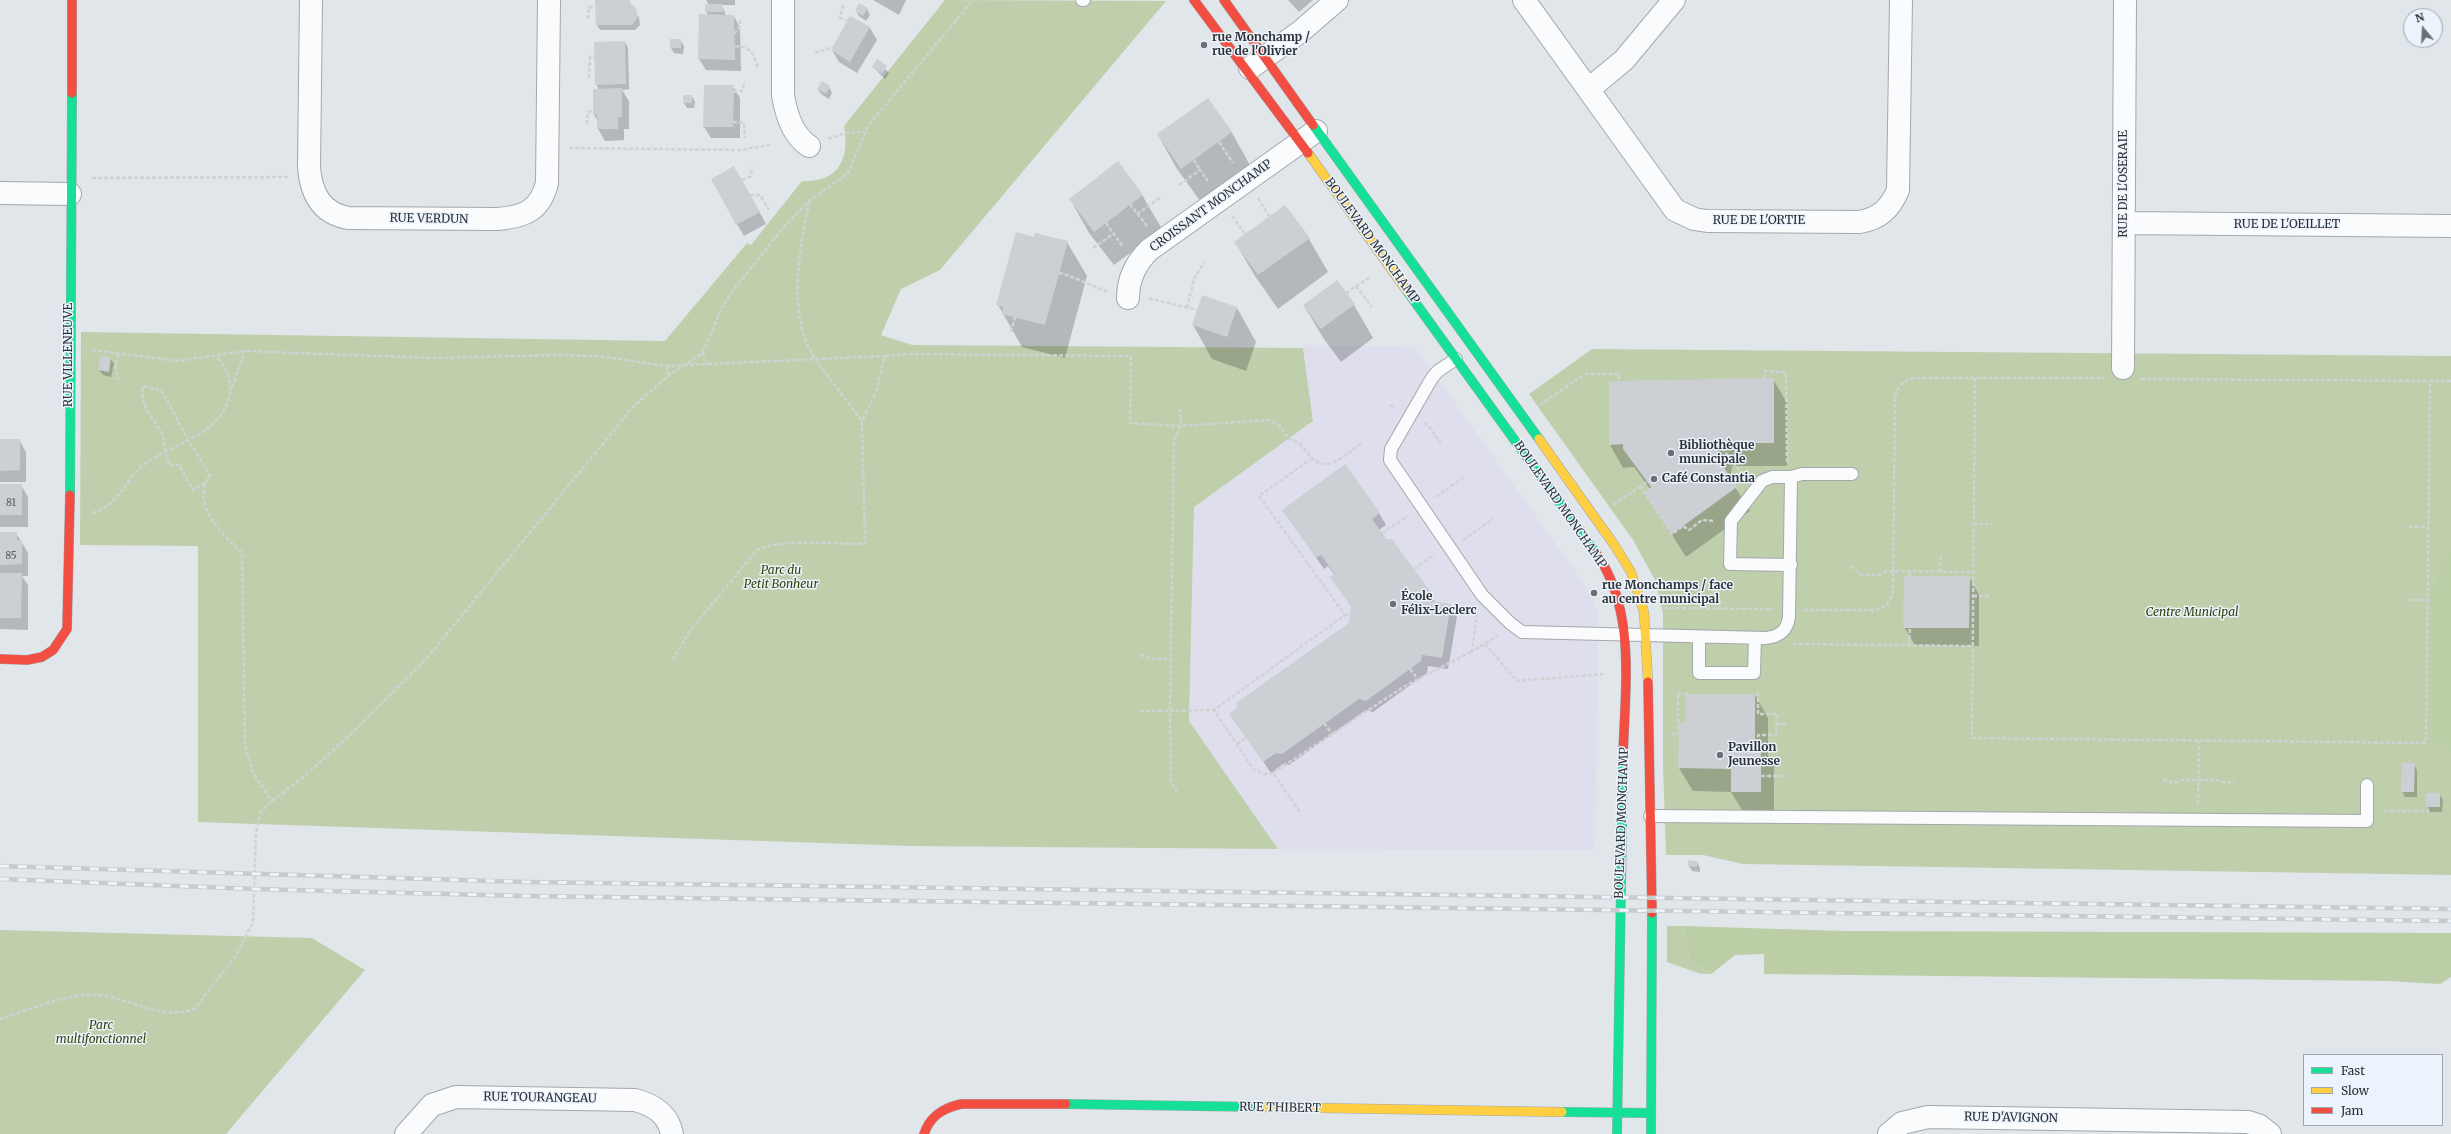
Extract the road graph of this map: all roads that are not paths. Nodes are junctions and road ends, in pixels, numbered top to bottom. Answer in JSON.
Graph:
{"nodes":[{"id":1,"x":72,"y":0,"type":"edge"},
{"id":2,"x":311,"y":0,"type":"edge"},
{"id":3,"x":549,"y":0,"type":"edge"},
{"id":4,"x":783,"y":0,"type":"edge"},
{"id":5,"x":1194,"y":0,"type":"edge"},
{"id":6,"x":1224,"y":0,"type":"edge"},
{"id":7,"x":1337,"y":0,"type":"edge"},
{"id":8,"x":1524,"y":0,"type":"edge"},
{"id":9,"x":1674,"y":0,"type":"edge"},
{"id":10,"x":1901,"y":0,"type":"edge"},
{"id":11,"x":2125,"y":0,"type":"edge"},
{"id":12,"x":1266,"y":58,"type":"junction"},
{"id":13,"x":1246,"y":71,"type":"junction"},
{"id":14,"x":1589,"y":88,"type":"junction"},
{"id":15,"x":1309,"y":137,"type":"junction"},
{"id":16,"x":809,"y":146,"type":"dead end"},
{"id":17,"x":0,"y":193,"type":"edge"},
{"id":18,"x":70,"y":194,"type":"junction"},
{"id":19,"x":2124,"y":223,"type":"junction"},
{"id":20,"x":2451,"y":226,"type":"edge"},
{"id":21,"x":1128,"y":295,"type":"road end"},
{"id":22,"x":1456,"y":359,"type":"junction"},
{"id":23,"x":2123,"y":375,"type":"road end"},
{"id":24,"x":1789,"y":472,"type":"junction"},
{"id":25,"x":1852,"y":474,"type":"dead end"},
{"id":26,"x":1791,"y":565,"type":"junction"},
{"id":27,"x":1625,"y":634,"type":"junction"},
{"id":28,"x":1646,"y":635,"type":"junction"},
{"id":29,"x":1699,"y":637,"type":"junction"},
{"id":30,"x":1755,"y":638,"type":"junction"},
{"id":31,"x":0,"y":659,"type":"edge"},
{"id":32,"x":2367,"y":785,"type":"dead end"},
{"id":33,"x":1650,"y":816,"type":"junction"},
{"id":34,"x":1617,"y":1113,"type":"junction"},
{"id":35,"x":1651,"y":1113,"type":"junction"},
{"id":36,"x":2138,"y":1127,"type":"edge"},
{"id":37,"x":406,"y":1134,"type":"edge"},
{"id":38,"x":672,"y":1134,"type":"edge"},
{"id":39,"x":924,"y":1134,"type":"edge"},
{"id":40,"x":1617,"y":1134,"type":"edge"},
{"id":41,"x":1651,"y":1134,"type":"edge"},
{"id":42,"x":1889,"y":1134,"type":"edge"},
{"id":43,"x":2270,"y":1134,"type":"edge"}],
"edges":[{"from":1,"to":18,"type":"street","name":"RUE VILLENEUVE"},
{"from":2,"to":3,"type":"street","name":"RUE VERDUN"},
{"from":4,"to":16,"type":"street"},
{"from":5,"to":13,"type":"street","name":"BOULEVARD MONCHAMP"},
{"from":6,"to":12,"type":"street","name":"BOULEVARD MONCHAMP"},
{"from":7,"to":12,"type":"street"},
{"from":8,"to":14,"type":"street","name":"RUE DE L'ORTIE"},
{"from":9,"to":14,"type":"street"},
{"from":10,"to":14,"type":"street","name":"RUE DE L'ORTIE"},
{"from":11,"to":19,"type":"street","name":"RUE DE L'OSERAIE"},
{"from":12,"to":13,"type":"street"},
{"from":12,"to":15,"type":"street","name":"BOULEVARD MONCHAMP"},
{"from":13,"to":15,"type":"street","name":"BOULEVARD MONCHAMP"},
{"from":15,"to":21,"type":"street","name":"CROISSANT MONCHAMP"},
{"from":15,"to":22,"type":"street","name":"BOULEVARD MONCHAMP"},
{"from":15,"to":28,"type":"street","name":"BOULEVARD MONCHAMP"},
{"from":17,"to":18,"type":"street"},
{"from":18,"to":31,"type":"street","name":"RUE VILLENEUVE"},
{"from":19,"to":20,"type":"street","name":"RUE DE L'OEILLET"},
{"from":19,"to":23,"type":"street","name":"RUE DE L'OSERAIE"},
{"from":22,"to":27,"type":"street","name":"BOULEVARD MONCHAMP"},
{"from":22,"to":27,"type":"lane"},
{"from":24,"to":25,"type":"lane"},
{"from":24,"to":26,"type":"lane"},
{"from":24,"to":26,"type":"lane"},
{"from":26,"to":30,"type":"lane"},
{"from":27,"to":28,"type":"lane"},
{"from":27,"to":34,"type":"street","name":"BOULEVARD MONCHAMP"},
{"from":28,"to":29,"type":"lane"},
{"from":28,"to":33,"type":"street","name":"BOULEVARD MONCHAMP"},
{"from":29,"to":30,"type":"lane"},
{"from":29,"to":30,"type":"lane"},
{"from":32,"to":33,"type":"lane"},
{"from":33,"to":35,"type":"street","name":"BOULEVARD MONCHAMP"},
{"from":34,"to":35,"type":"street","name":"RUE THIBERT"},
{"from":34,"to":39,"type":"street","name":"RUE THIBERT"},
{"from":34,"to":40,"type":"street","name":"BOULEVARD MONCHAMP"},
{"from":35,"to":41,"type":"street","name":"BOULEVARD MONCHAMP"},
{"from":36,"to":42,"type":"street","name":"RUE D'AVIGNON"},
{"from":36,"to":43,"type":"street","name":"RUE D'AVIGNON"},
{"from":37,"to":38,"type":"street","name":"RUE TOURANGEAU"}]}
